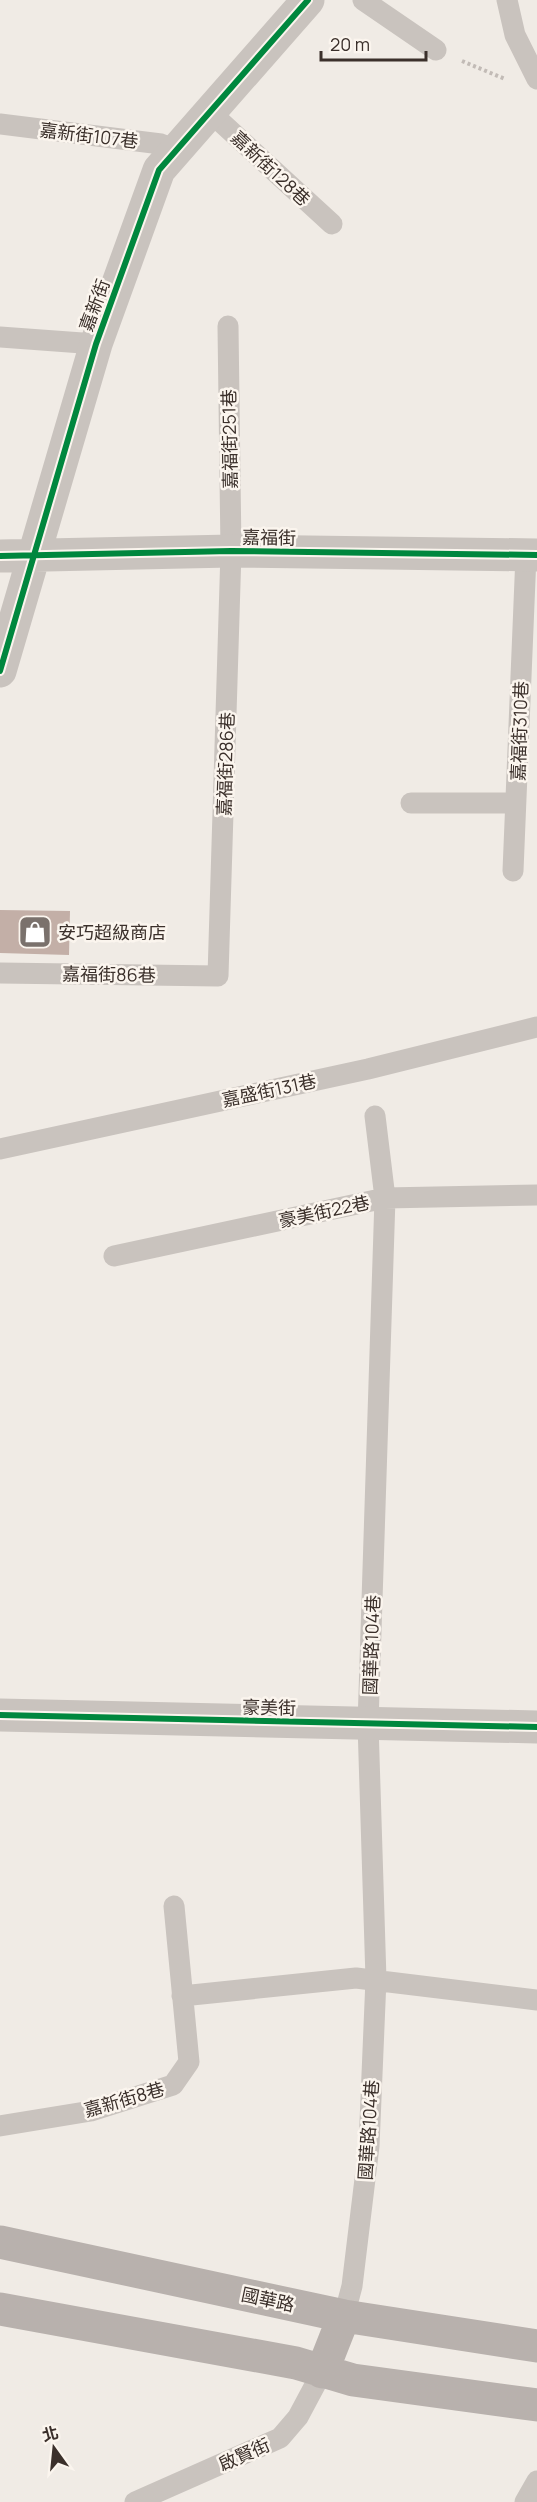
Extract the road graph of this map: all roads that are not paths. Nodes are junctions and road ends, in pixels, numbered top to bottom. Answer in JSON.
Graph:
{"nodes":[{"id":1,"x":308,"y":0,"type":"edge"},
{"id":2,"x":363,"y":0,"type":"edge"},
{"id":3,"x":507,"y":0,"type":"edge"},
{"id":4,"x":436,"y":50,"type":"road end"},
{"id":5,"x":537,"y":79,"type":"edge"},
{"id":6,"x":210,"y":112,"type":"junction"},
{"id":7,"x":0,"y":124,"type":"edge"},
{"id":8,"x":177,"y":150,"type":"junction"},
{"id":9,"x":332,"y":224,"type":"dead end"},
{"id":10,"x":228,"y":326,"type":"dead end"},
{"id":11,"x":0,"y":337,"type":"edge"},
{"id":12,"x":96,"y":344,"type":"junction"},
{"id":13,"x":231,"y":551,"type":"junction"},
{"id":14,"x":35,"y":555,"type":"junction"},
{"id":15,"x":532,"y":555,"type":"edge"},
{"id":16,"x":0,"y":556,"type":"edge"},
{"id":17,"x":0,"y":671,"type":"edge"},
{"id":18,"x":411,"y":803,"type":"dead end"},
{"id":19,"x":515,"y":803,"type":"junction"},
{"id":20,"x":513,"y":871,"type":"dead end"},
{"id":21,"x":0,"y":973,"type":"edge"},
{"id":22,"x":218,"y":976,"type":"joint"},
{"id":23,"x":537,"y":1027,"type":"edge"},
{"id":24,"x":375,"y":1116,"type":"dead end"},
{"id":25,"x":0,"y":1149,"type":"edge"},
{"id":26,"x":537,"y":1195,"type":"edge"},
{"id":27,"x":385,"y":1198,"type":"junction"},
{"id":28,"x":114,"y":1256,"type":"dead end"},
{"id":29,"x":0,"y":1716,"type":"edge"},
{"id":30,"x":368,"y":1724,"type":"junction"},
{"id":31,"x":537,"y":1727,"type":"edge"},
{"id":32,"x":174,"y":1906,"type":"dead end"},
{"id":33,"x":376,"y":1979,"type":"junction"},
{"id":34,"x":182,"y":1996,"type":"junction"},
{"id":35,"x":537,"y":2000,"type":"edge"},
{"id":36,"x":0,"y":2126,"type":"edge"},
{"id":37,"x":0,"y":2242,"type":"edge"},
{"id":38,"x":0,"y":2309,"type":"edge"},
{"id":39,"x":344,"y":2316,"type":"junction"},
{"id":40,"x":537,"y":2346,"type":"edge"},
{"id":41,"x":322,"y":2372,"type":"junction"},
{"id":42,"x":537,"y":2405,"type":"edge"},
{"id":43,"x":537,"y":2481,"type":"edge"},
{"id":44,"x":135,"y":2502,"type":"edge"},
{"id":45,"x":525,"y":2502,"type":"edge"}],
"edges":[{"from":1,"to":6,"type":"street","name":"嘉新街"},
{"from":2,"to":4,"type":"lane"},
{"from":3,"to":5,"type":"lane"},
{"from":6,"to":8,"type":"street","name":"嘉新街"},
{"from":6,"to":9,"type":"lane","name":"嘉新街128巷"},
{"from":7,"to":8,"type":"lane","name":"嘉新街107巷"},
{"from":8,"to":12,"type":"street","name":"嘉新街"},
{"from":10,"to":13,"type":"lane","name":"嘉福街251巷"},
{"from":11,"to":12,"type":"lane"},
{"from":12,"to":14,"type":"street","name":"嘉新街"},
{"from":13,"to":14,"type":"street","name":"嘉福街"},
{"from":13,"to":15,"type":"street","name":"嘉福街"},
{"from":13,"to":22,"type":"lane","name":"嘉福街286巷"},
{"from":14,"to":16,"type":"street","name":"嘉福街"},
{"from":14,"to":17,"type":"street","name":"嘉新街"},
{"from":15,"to":19,"type":"lane","name":"嘉福街310巷"},
{"from":18,"to":19,"type":"lane"},
{"from":19,"to":20,"type":"lane","name":"嘉福街310巷"},
{"from":21,"to":22,"type":"lane","name":"嘉福街86巷"},
{"from":23,"to":25,"type":"lane","name":"嘉盛街131巷"},
{"from":24,"to":27,"type":"lane","name":"國華路104巷"},
{"from":26,"to":27,"type":"lane","name":"豪美街22巷"},
{"from":27,"to":28,"type":"lane","name":"豪美街22巷"},
{"from":27,"to":30,"type":"lane","name":"國華路104巷"},
{"from":29,"to":30,"type":"street","name":"豪美街"},
{"from":30,"to":31,"type":"street","name":"豪美街"},
{"from":30,"to":33,"type":"lane","name":"國華路104巷"},
{"from":32,"to":34,"type":"lane","name":"嘉新街8巷"},
{"from":33,"to":34,"type":"lane"},
{"from":33,"to":35,"type":"lane"},
{"from":33,"to":39,"type":"lane","name":"國華路104巷"},
{"from":34,"to":36,"type":"lane","name":"嘉新街8巷"},
{"from":37,"to":39,"type":"main road","name":"國華路"},
{"from":38,"to":41,"type":"main road"},
{"from":39,"to":40,"type":"main road","name":"國華路"},
{"from":39,"to":41,"type":"main road"},
{"from":41,"to":42,"type":"main road"},
{"from":41,"to":44,"type":"lane","name":"啟賢街"},
{"from":43,"to":45,"type":"lane"}]}
